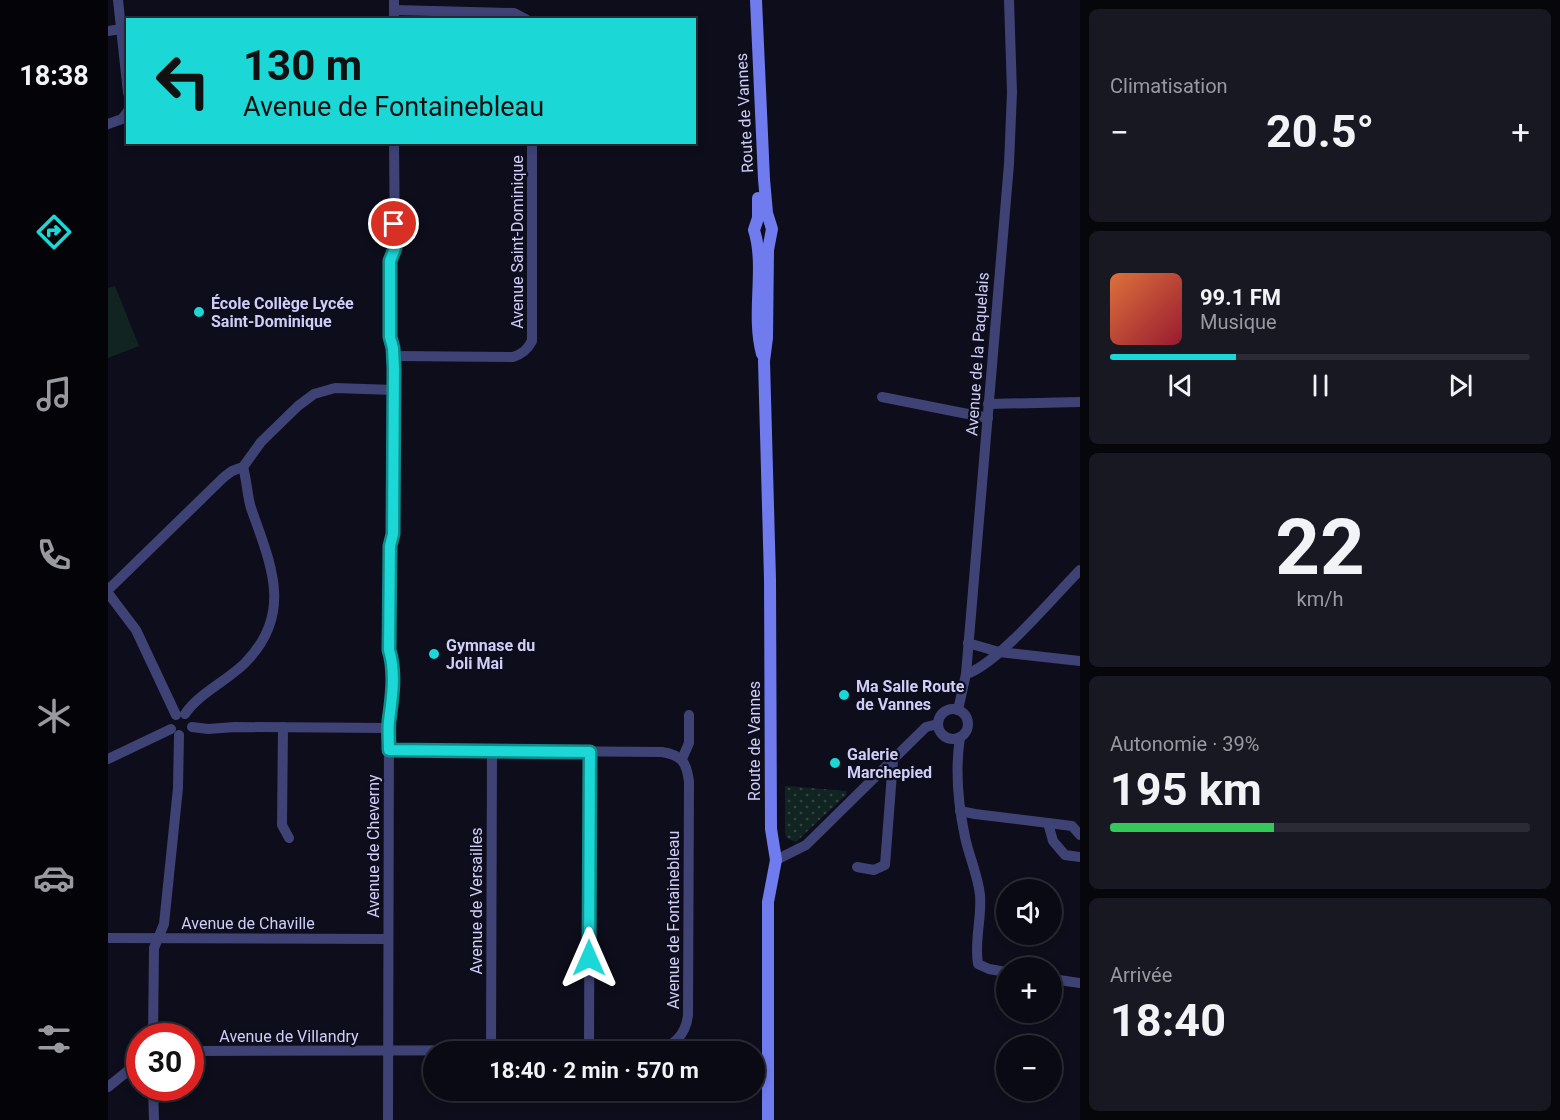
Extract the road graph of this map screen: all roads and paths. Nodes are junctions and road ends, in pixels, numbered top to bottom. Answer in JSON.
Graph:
{"nodes":[{"id":1,"x":118,"y":0,"type":"edge"},
{"id":2,"x":748,"y":0,"type":"edge"},
{"id":3,"x":756,"y":0,"type":"edge"},
{"id":4,"x":1010,"y":0,"type":"edge"},
{"id":5,"x":394,"y":10,"type":"edge"},
{"id":6,"x":523,"y":18,"type":"edge"},
{"id":7,"x":121,"y":29,"type":"junction"},
{"id":8,"x":108,"y":31,"type":"edge"},
{"id":9,"x":126,"y":75,"type":"edge"},
{"id":10,"x":126,"y":114,"type":"edge"},
{"id":11,"x":108,"y":124,"type":"edge"},
{"id":12,"x":394,"y":144,"type":"edge"},
{"id":13,"x":532,"y":144,"type":"edge"},
{"id":14,"x":766,"y":227,"type":"junction"},
{"id":15,"x":394,"y":356,"type":"junction"},
{"id":16,"x":764,"y":362,"type":"junction"},
{"id":17,"x":394,"y":390,"type":"junction"},
{"id":18,"x":882,"y":398,"type":"dead end"},
{"id":19,"x":1080,"y":402,"type":"edge"},
{"id":20,"x":988,"y":404,"type":"junction"},
{"id":21,"x":988,"y":418,"type":"junction"},
{"id":22,"x":243,"y":467,"type":"junction"},
{"id":23,"x":1080,"y":570,"type":"edge"},
{"id":24,"x":108,"y":591,"type":"edge"},
{"id":25,"x":968,"y":643,"type":"junction"},
{"id":26,"x":999,"y":652,"type":"junction"},
{"id":27,"x":1080,"y":661,"type":"edge"},
{"id":28,"x":966,"y":674,"type":"junction"},
{"id":29,"x":958,"y":710,"type":"junction"},
{"id":30,"x":180,"y":714,"type":"junction"},
{"id":31,"x":689,"y":715,"type":"dead end"},
{"id":32,"x":938,"y":724,"type":"junction"},
{"id":33,"x":192,"y":727,"type":"junction"},
{"id":34,"x":283,"y":728,"type":"junction"},
{"id":35,"x":389,"y":728,"type":"junction"},
{"id":36,"x":175,"y":732,"type":"junction"},
{"id":37,"x":960,"y":736,"type":"junction"},
{"id":38,"x":389,"y":750,"type":"junction"},
{"id":39,"x":492,"y":751,"type":"junction"},
{"id":40,"x":590,"y":752,"type":"junction"},
{"id":41,"x":108,"y":759,"type":"edge"},
{"id":42,"x":682,"y":759,"type":"junction"},
{"id":43,"x":893,"y":760,"type":"junction"},
{"id":44,"x":960,"y":811,"type":"junction"},
{"id":45,"x":1048,"y":823,"type":"junction"},
{"id":46,"x":1080,"y":836,"type":"edge"},
{"id":47,"x":289,"y":838,"type":"dead end"},
{"id":48,"x":1080,"y":857,"type":"edge"},
{"id":49,"x":776,"y":860,"type":"junction"},
{"id":50,"x":857,"y":867,"type":"dead end"},
{"id":51,"x":108,"y":938,"type":"edge"},
{"id":52,"x":158,"y":938,"type":"junction"},
{"id":53,"x":388,"y":939,"type":"junction"},
{"id":54,"x":996,"y":970,"type":"edge"},
{"id":55,"x":1062,"y":981,"type":"edge"},
{"id":56,"x":1080,"y":983,"type":"edge"},
{"id":57,"x":153,"y":1023,"type":"edge"},
{"id":58,"x":491,"y":1041,"type":"edge"},
{"id":59,"x":589,"y":1041,"type":"edge"},
{"id":60,"x":676,"y":1041,"type":"edge"},
{"id":61,"x":204,"y":1051,"type":"edge"},
{"id":62,"x":387,"y":1051,"type":"junction"},
{"id":63,"x":423,"y":1051,"type":"edge"},
{"id":64,"x":126,"y":1072,"type":"edge"},
{"id":65,"x":108,"y":1087,"type":"edge"},
{"id":66,"x":153,"y":1101,"type":"edge"},
{"id":67,"x":154,"y":1120,"type":"edge"},
{"id":68,"x":388,"y":1120,"type":"edge"},
{"id":69,"x":768,"y":1120,"type":"edge"}],
"edges":[{"from":1,"to":7,"type":"street"},
{"from":2,"to":14,"type":"main road","name":"Route de Vannes"},
{"from":3,"to":14,"type":"main road","name":"Route de Vannes"},
{"from":4,"to":20,"type":"street","name":"Avenue de la Paquelais"},
{"from":5,"to":6,"type":"street"},
{"from":7,"to":8,"type":"street"},
{"from":7,"to":9,"type":"street"},
{"from":10,"to":11,"type":"street"},
{"from":12,"to":15,"type":"street","name":"Avenue de Cheverny"},
{"from":13,"to":15,"type":"street","name":"Avenue Saint-Dominique"},
{"from":14,"to":16,"type":"main road","name":"Route de Vannes"},
{"from":14,"to":16,"type":"main road","name":"Route de Vannes"},
{"from":15,"to":17,"type":"street","name":"Avenue de Cheverny"},
{"from":16,"to":49,"type":"main road","name":"Route de Vannes"},
{"from":17,"to":22,"type":"street"},
{"from":17,"to":35,"type":"street","name":"Avenue de Cheverny"},
{"from":18,"to":21,"type":"street"},
{"from":19,"to":20,"type":"street"},
{"from":20,"to":21,"type":"street","name":"Avenue de la Paquelais"},
{"from":21,"to":25,"type":"street","name":"Avenue de la Paquelais"},
{"from":22,"to":24,"type":"street"},
{"from":22,"to":30,"type":"street"},
{"from":23,"to":26,"type":"street"},
{"from":24,"to":30,"type":"street"},
{"from":25,"to":26,"type":"street"},
{"from":25,"to":28,"type":"street","name":"Avenue de la Paquelais"},
{"from":26,"to":27,"type":"street"},
{"from":26,"to":28,"type":"street"},
{"from":28,"to":29,"type":"street","name":"Avenue de la Paquelais"},
{"from":29,"to":32,"type":"street"},
{"from":29,"to":37,"type":"street"},
{"from":30,"to":33,"type":"street"},
{"from":30,"to":36,"type":"street"},
{"from":31,"to":42,"type":"street","name":"Avenue de Fontainebleau"},
{"from":32,"to":37,"type":"street"},
{"from":32,"to":43,"type":"street"},
{"from":33,"to":34,"type":"street"},
{"from":33,"to":36,"type":"street"},
{"from":34,"to":35,"type":"street"},
{"from":34,"to":47,"type":"street"},
{"from":35,"to":38,"type":"street","name":"Avenue de Cheverny"},
{"from":36,"to":41,"type":"street"},
{"from":36,"to":52,"type":"street"},
{"from":37,"to":44,"type":"street"},
{"from":38,"to":39,"type":"street"},
{"from":38,"to":53,"type":"street","name":"Avenue de Cheverny"},
{"from":39,"to":40,"type":"street"},
{"from":39,"to":58,"type":"street","name":"Avenue de Versailles"},
{"from":40,"to":42,"type":"street"},
{"from":40,"to":59,"type":"street"},
{"from":42,"to":60,"type":"street","name":"Avenue de Fontainebleau"},
{"from":43,"to":49,"type":"street"},
{"from":43,"to":50,"type":"street"},
{"from":44,"to":45,"type":"street"},
{"from":44,"to":54,"type":"street"},
{"from":45,"to":46,"type":"street"},
{"from":45,"to":48,"type":"street"},
{"from":49,"to":69,"type":"main road","name":"Route de Vannes"},
{"from":51,"to":52,"type":"street","name":"Avenue de Chaville"},
{"from":52,"to":53,"type":"street","name":"Avenue de Chaville"},
{"from":52,"to":57,"type":"street"},
{"from":53,"to":62,"type":"street","name":"Avenue de Cheverny"},
{"from":55,"to":56,"type":"street"},
{"from":61,"to":62,"type":"street","name":"Avenue de Villandry"},
{"from":62,"to":63,"type":"street","name":"Avenue de Fontainebleau"},
{"from":62,"to":68,"type":"street","name":"Avenue de Cheverny"},
{"from":64,"to":65,"type":"street"},
{"from":66,"to":67,"type":"street"}]}
